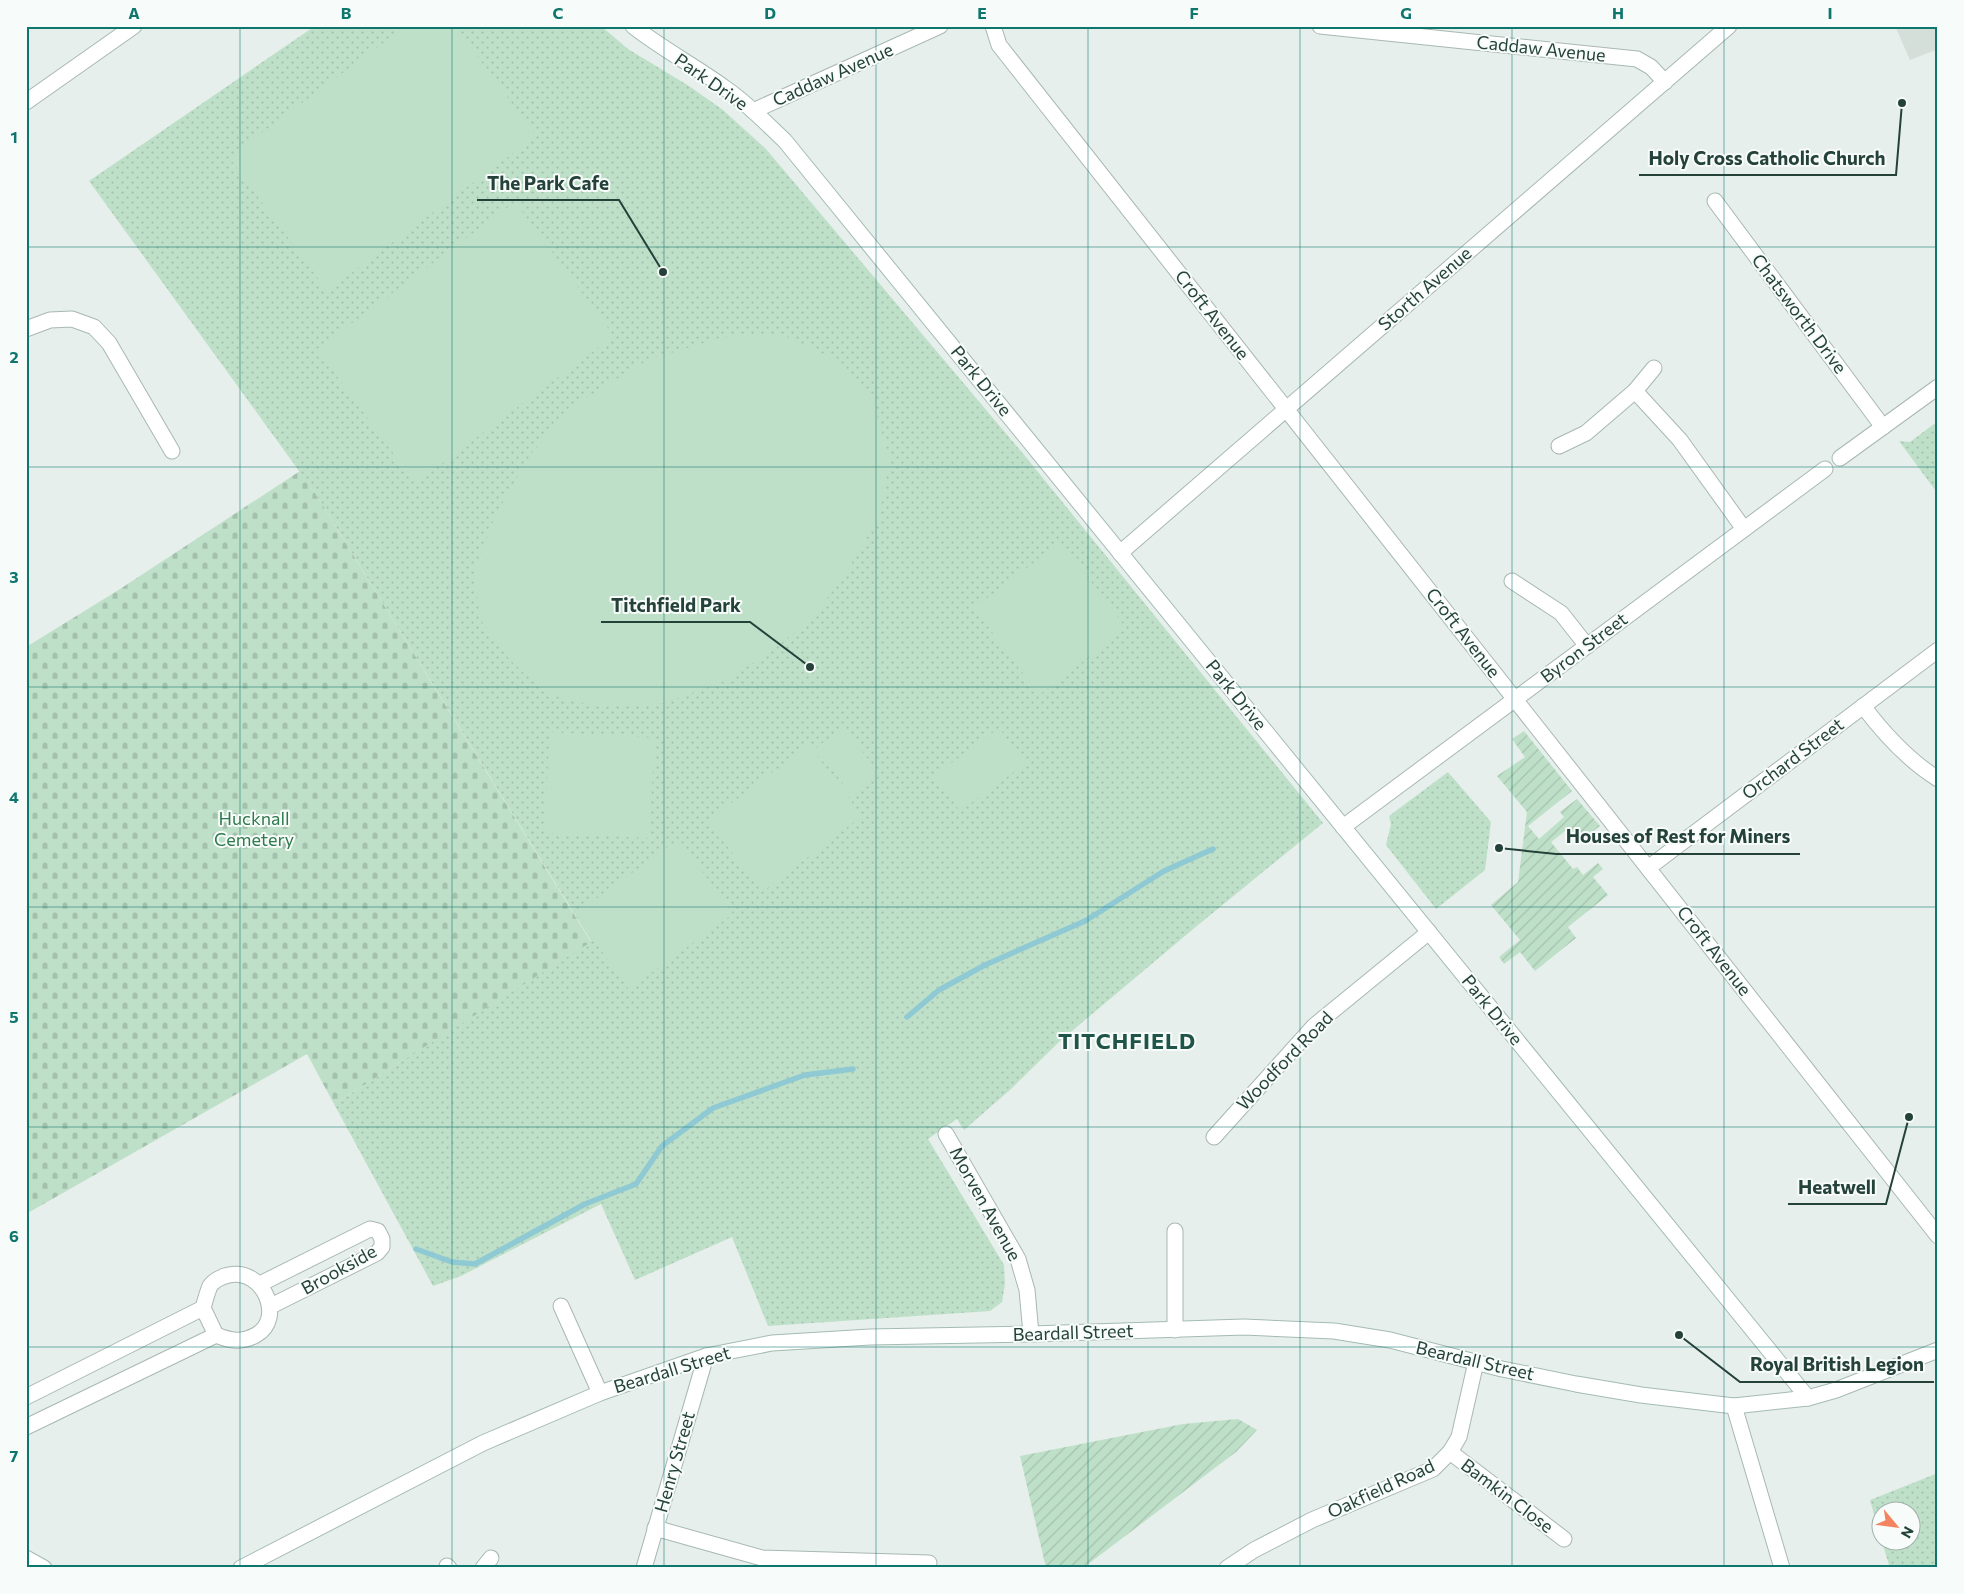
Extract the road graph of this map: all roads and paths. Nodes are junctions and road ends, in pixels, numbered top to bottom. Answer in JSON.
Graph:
{"nodes":[{"id":1,"x":134,"y":26,"type":"edge"},
{"id":2,"x":633,"y":26,"type":"edge"},
{"id":3,"x":940,"y":26,"type":"edge"},
{"id":4,"x":993,"y":26,"type":"edge"},
{"id":5,"x":1320,"y":26,"type":"edge"},
{"id":6,"x":1729,"y":26,"type":"edge"},
{"id":7,"x":1390,"y":30,"type":"edge"},
{"id":8,"x":1664,"y":82,"type":"junction"},
{"id":9,"x":26,"y":102,"type":"edge"},
{"id":10,"x":753,"y":111,"type":"junction"},
{"id":11,"x":1715,"y":201,"type":"dead end"},
{"id":12,"x":26,"y":329,"type":"edge"},
{"id":13,"x":1654,"y":368,"type":"dead end"},
{"id":14,"x":1938,"y":387,"type":"edge"},
{"id":15,"x":1635,"y":390,"type":"junction"},
{"id":16,"x":1286,"y":409,"type":"junction"},
{"id":17,"x":1883,"y":427,"type":"junction"},
{"id":18,"x":1559,"y":446,"type":"dead end"},
{"id":19,"x":172,"y":451,"type":"dead end"},
{"id":20,"x":1840,"y":458,"type":"dead end"},
{"id":21,"x":1825,"y":469,"type":"dead end"},
{"id":22,"x":1744,"y":529,"type":"junction"},
{"id":23,"x":1120,"y":552,"type":"junction"},
{"id":24,"x":1512,"y":582,"type":"dead end"},
{"id":25,"x":1587,"y":646,"type":"junction"},
{"id":26,"x":1938,"y":650,"type":"edge"},
{"id":27,"x":1515,"y":699,"type":"junction"},
{"id":28,"x":1863,"y":706,"type":"junction"},
{"id":29,"x":1938,"y":779,"type":"edge"},
{"id":30,"x":1343,"y":827,"type":"junction"},
{"id":31,"x":1648,"y":868,"type":"junction"},
{"id":32,"x":1429,"y":932,"type":"junction"},
{"id":33,"x":946,"y":1134,"type":"dead end"},
{"id":34,"x":1214,"y":1137,"type":"dead end"},
{"id":35,"x":1175,"y":1231,"type":"dead end"},
{"id":36,"x":1938,"y":1236,"type":"edge"},
{"id":37,"x":260,"y":1284,"type":"junction"},
{"id":38,"x":270,"y":1306,"type":"junction"},
{"id":39,"x":561,"y":1306,"type":"dead end"},
{"id":40,"x":203,"y":1308,"type":"junction"},
{"id":41,"x":1175,"y":1330,"type":"junction"},
{"id":42,"x":1031,"y":1334,"type":"junction"},
{"id":43,"x":216,"y":1335,"type":"junction"},
{"id":44,"x":1938,"y":1350,"type":"edge"},
{"id":45,"x":706,"y":1356,"type":"junction"},
{"id":46,"x":1476,"y":1362,"type":"junction"},
{"id":47,"x":600,"y":1393,"type":"junction"},
{"id":48,"x":26,"y":1397,"type":"edge"},
{"id":49,"x":1808,"y":1398,"type":"junction"},
{"id":50,"x":1734,"y":1406,"type":"junction"},
{"id":51,"x":26,"y":1427,"type":"edge"},
{"id":52,"x":1450,"y":1452,"type":"junction"},
{"id":53,"x":655,"y":1528,"type":"junction"},
{"id":54,"x":1564,"y":1539,"type":"dead end"},
{"id":55,"x":26,"y":1558,"type":"edge"},
{"id":56,"x":929,"y":1563,"type":"dead end"},
{"id":57,"x":44,"y":1568,"type":"edge"},
{"id":58,"x":240,"y":1568,"type":"edge"},
{"id":59,"x":644,"y":1568,"type":"edge"},
{"id":60,"x":1227,"y":1568,"type":"edge"},
{"id":61,"x":1782,"y":1568,"type":"edge"}],
"edges":[{"from":1,"to":9,"type":"street"},
{"from":2,"to":10,"type":"street","name":"Park Drive"},
{"from":3,"to":10,"type":"street","name":"Caddaw Avenue"},
{"from":4,"to":16,"type":"street","name":"Croft Avenue"},
{"from":5,"to":7,"type":"street","name":"Caddaw Avenue"},
{"from":6,"to":8,"type":"street","name":"Storth Avenue"},
{"from":7,"to":8,"type":"street","name":"Caddaw Avenue"},
{"from":8,"to":16,"type":"street","name":"Storth Avenue"},
{"from":10,"to":23,"type":"street","name":"Park Drive"},
{"from":11,"to":17,"type":"street","name":"Chatsworth Drive"},
{"from":12,"to":19,"type":"street"},
{"from":13,"to":15,"type":"street"},
{"from":14,"to":17,"type":"street"},
{"from":15,"to":18,"type":"street"},
{"from":15,"to":22,"type":"street"},
{"from":16,"to":23,"type":"street","name":"Storth Avenue"},
{"from":16,"to":27,"type":"street","name":"Croft Avenue"},
{"from":17,"to":20,"type":"street"},
{"from":21,"to":22,"type":"street","name":"Byron Street"},
{"from":22,"to":25,"type":"street","name":"Byron Street"},
{"from":23,"to":30,"type":"street","name":"Park Drive"},
{"from":24,"to":25,"type":"street"},
{"from":25,"to":27,"type":"street","name":"Byron Street"},
{"from":26,"to":28,"type":"street","name":"Orchard Street"},
{"from":27,"to":30,"type":"street","name":"Byron Street"},
{"from":27,"to":31,"type":"street","name":"Croft Avenue"},
{"from":28,"to":29,"type":"street"},
{"from":28,"to":31,"type":"street","name":"Orchard Street"},
{"from":30,"to":32,"type":"street","name":"Park Drive"},
{"from":31,"to":36,"type":"street","name":"Croft Avenue"},
{"from":32,"to":34,"type":"street","name":"Woodford Road"},
{"from":32,"to":49,"type":"street","name":"Park Drive"},
{"from":33,"to":42,"type":"street","name":"Morven Avenue"},
{"from":35,"to":41,"type":"street"},
{"from":37,"to":38,"type":"street"},
{"from":37,"to":38,"type":"street","name":"Brookside"},
{"from":37,"to":40,"type":"street"},
{"from":38,"to":43,"type":"street"},
{"from":39,"to":47,"type":"street"},
{"from":40,"to":43,"type":"street"},
{"from":40,"to":48,"type":"street"},
{"from":41,"to":42,"type":"street","name":"Beardall Street"},
{"from":41,"to":46,"type":"street","name":"Beardall Street"},
{"from":42,"to":45,"type":"street","name":"Beardall Street"},
{"from":43,"to":51,"type":"street"},
{"from":44,"to":49,"type":"street","name":"Beardall Street"},
{"from":45,"to":47,"type":"street","name":"Beardall Street"},
{"from":45,"to":53,"type":"street","name":"Henry Street"},
{"from":46,"to":50,"type":"street","name":"Beardall Street"},
{"from":46,"to":52,"type":"street","name":"Oakfield Road"},
{"from":47,"to":58,"type":"street","name":"Beardall Street"},
{"from":49,"to":50,"type":"street","name":"Beardall Street"},
{"from":50,"to":61,"type":"street"},
{"from":52,"to":54,"type":"street","name":"Bamkin Close"},
{"from":52,"to":60,"type":"street","name":"Oakfield Road"},
{"from":53,"to":56,"type":"street"},
{"from":53,"to":59,"type":"street","name":"Henry Street"},
{"from":55,"to":57,"type":"street"}]}
